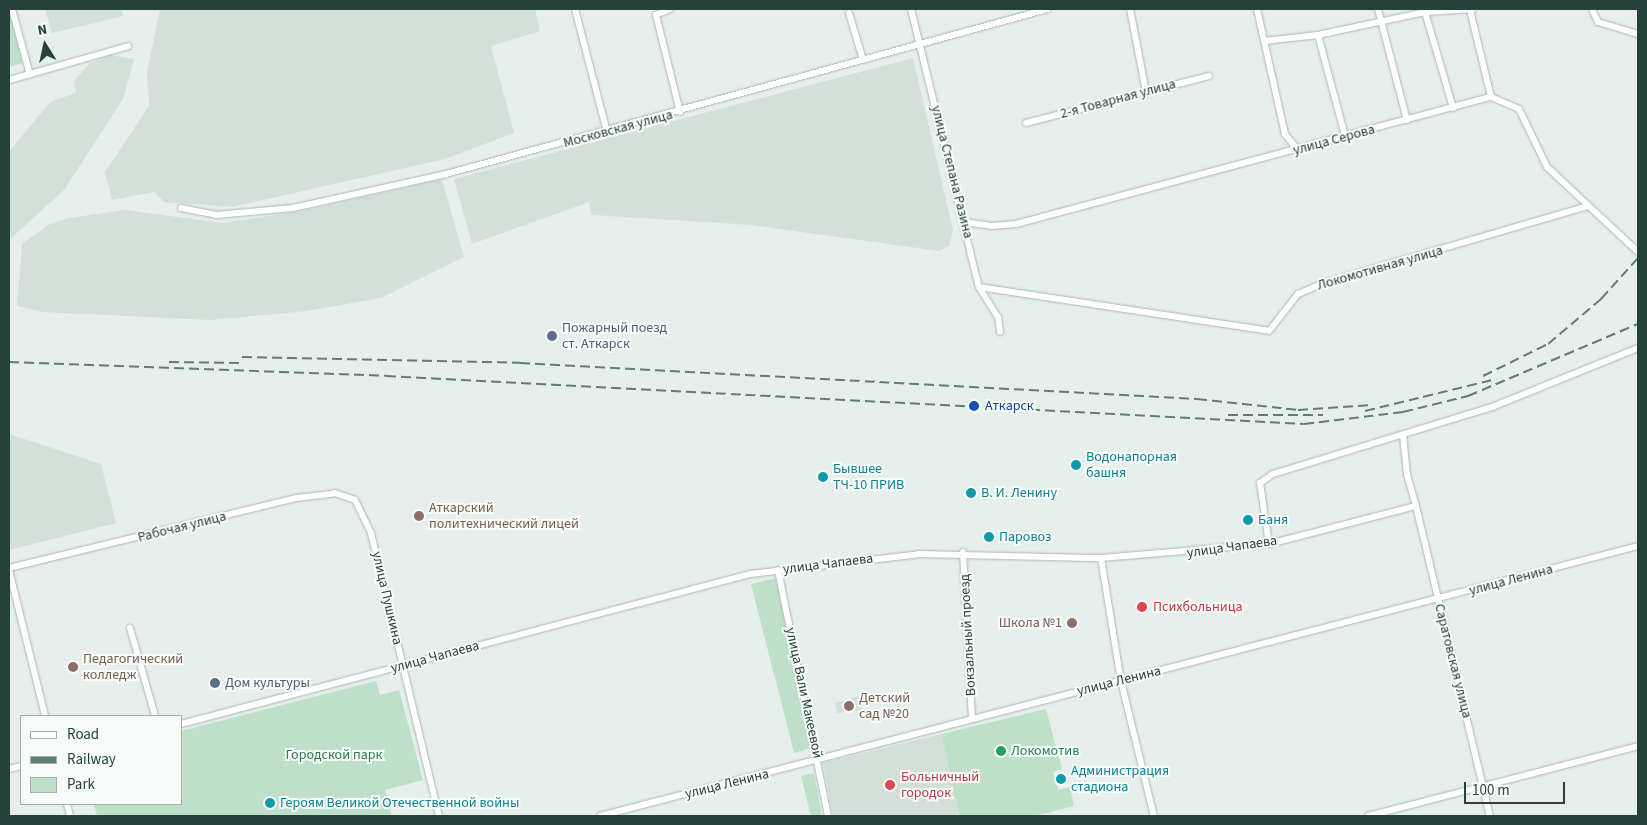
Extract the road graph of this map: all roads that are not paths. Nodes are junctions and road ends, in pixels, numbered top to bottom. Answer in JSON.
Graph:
{"nodes":[{"id":1,"x":12,"y":9,"type":"edge"},
{"id":2,"x":575,"y":9,"type":"edge"},
{"id":3,"x":670,"y":9,"type":"edge"},
{"id":4,"x":911,"y":9,"type":"edge"},
{"id":5,"x":1048,"y":9,"type":"edge"},
{"id":6,"x":1130,"y":9,"type":"edge"},
{"id":7,"x":1257,"y":9,"type":"edge"},
{"id":8,"x":1378,"y":9,"type":"edge"},
{"id":9,"x":1471,"y":9,"type":"edge"},
{"id":10,"x":1592,"y":9,"type":"edge"},
{"id":11,"x":1425,"y":12,"type":"junction"},
{"id":12,"x":849,"y":13,"type":"dead end"},
{"id":13,"x":1381,"y":20,"type":"junction"},
{"id":14,"x":1638,"y":34,"type":"edge"},
{"id":15,"x":1318,"y":35,"type":"junction"},
{"id":16,"x":1265,"y":41,"type":"junction"},
{"id":17,"x":921,"y":45,"type":"junction"},
{"id":18,"x":128,"y":46,"type":"dead end"},
{"id":19,"x":863,"y":60,"type":"junction"},
{"id":20,"x":30,"y":75,"type":"junction"},
{"id":21,"x":1209,"y":76,"type":"dead end"},
{"id":22,"x":9,"y":80,"type":"edge"},
{"id":23,"x":1146,"y":92,"type":"junction"},
{"id":24,"x":1492,"y":97,"type":"junction"},
{"id":25,"x":1454,"y":108,"type":"junction"},
{"id":26,"x":680,"y":112,"type":"junction"},
{"id":27,"x":1407,"y":120,"type":"junction"},
{"id":28,"x":1026,"y":123,"type":"dead end"},
{"id":29,"x":607,"y":132,"type":"junction"},
{"id":30,"x":1345,"y":136,"type":"junction"},
{"id":31,"x":1298,"y":150,"type":"junction"},
{"id":32,"x":1588,"y":206,"type":"junction"},
{"id":33,"x":181,"y":208,"type":"dead end"},
{"id":34,"x":964,"y":222,"type":"junction"},
{"id":35,"x":1638,"y":252,"type":"edge"},
{"id":36,"x":979,"y":287,"type":"junction"},
{"id":37,"x":1000,"y":332,"type":"dead end"},
{"id":38,"x":1638,"y":348,"type":"edge"},
{"id":39,"x":1403,"y":435,"type":"junction"},
{"id":40,"x":355,"y":500,"type":"joint"},
{"id":41,"x":1416,"y":506,"type":"junction"},
{"id":42,"x":1269,"y":544,"type":"junction"},
{"id":43,"x":1638,"y":546,"type":"edge"},
{"id":44,"x":963,"y":552,"type":"junction"},
{"id":45,"x":1101,"y":558,"type":"junction"},
{"id":46,"x":9,"y":569,"type":"edge"},
{"id":47,"x":778,"y":570,"type":"junction"},
{"id":48,"x":1438,"y":599,"type":"junction"},
{"id":49,"x":130,"y":628,"type":"dead end"},
{"id":50,"x":403,"y":666,"type":"junction"},
{"id":51,"x":1121,"y":681,"type":"junction"},
{"id":52,"x":45,"y":715,"type":"edge"},
{"id":53,"x":155,"y":715,"type":"edge"},
{"id":54,"x":972,"y":719,"type":"junction"},
{"id":55,"x":182,"y":724,"type":"edge"},
{"id":56,"x":1638,"y":746,"type":"edge"},
{"id":57,"x":818,"y":760,"type":"junction"},
{"id":58,"x":1483,"y":785,"type":"junction"},
{"id":59,"x":439,"y":816,"type":"edge"},
{"id":60,"x":600,"y":816,"type":"edge"},
{"id":61,"x":828,"y":816,"type":"edge"},
{"id":62,"x":1154,"y":816,"type":"edge"},
{"id":63,"x":1368,"y":816,"type":"edge"},
{"id":64,"x":1490,"y":816,"type":"edge"}],
"edges":[{"from":1,"to":20,"type":"street"},
{"from":2,"to":29,"type":"street"},
{"from":3,"to":26,"type":"street"},
{"from":4,"to":17,"type":"street","name":"улица Степана Разина"},
{"from":5,"to":17,"type":"street","name":"Московская улица"},
{"from":6,"to":23,"type":"street"},
{"from":7,"to":16,"type":"street"},
{"from":8,"to":13,"type":"street"},
{"from":9,"to":11,"type":"street"},
{"from":9,"to":24,"type":"street"},
{"from":10,"to":14,"type":"street"},
{"from":11,"to":13,"type":"street"},
{"from":11,"to":25,"type":"street"},
{"from":12,"to":19,"type":"street"},
{"from":13,"to":15,"type":"street"},
{"from":13,"to":27,"type":"street"},
{"from":15,"to":16,"type":"street"},
{"from":15,"to":30,"type":"street"},
{"from":16,"to":31,"type":"street"},
{"from":17,"to":19,"type":"street","name":"Московская улица"},
{"from":17,"to":34,"type":"street","name":"улица Степана Разина"},
{"from":18,"to":20,"type":"street"},
{"from":19,"to":26,"type":"street","name":"Московская улица"},
{"from":20,"to":22,"type":"street"},
{"from":21,"to":23,"type":"street","name":"2-я Товарная улица"},
{"from":23,"to":28,"type":"street","name":"2-я Товарная улица"},
{"from":24,"to":25,"type":"street","name":"улица Серова"},
{"from":24,"to":32,"type":"street"},
{"from":25,"to":27,"type":"street","name":"улица Серова"},
{"from":26,"to":29,"type":"street","name":"Московская улица"},
{"from":27,"to":30,"type":"street","name":"улица Серова"},
{"from":29,"to":33,"type":"street","name":"Московская улица"},
{"from":30,"to":31,"type":"street","name":"улица Серова"},
{"from":31,"to":34,"type":"street","name":"улица Серова"},
{"from":32,"to":35,"type":"street"},
{"from":32,"to":36,"type":"street","name":"Локомотивная улица"},
{"from":34,"to":36,"type":"street","name":"улица Степана Разина"},
{"from":36,"to":37,"type":"street","name":"улица Степана Разина"},
{"from":38,"to":39,"type":"street"},
{"from":39,"to":41,"type":"street"},
{"from":39,"to":42,"type":"street"},
{"from":40,"to":46,"type":"street","name":"Рабочая улица"},
{"from":40,"to":50,"type":"street","name":"улица Пушкина"},
{"from":41,"to":42,"type":"street","name":"улица Чапаева"},
{"from":41,"to":48,"type":"street","name":"Саратовская улица"},
{"from":42,"to":45,"type":"street","name":"улица Чапаева"},
{"from":43,"to":48,"type":"street","name":"улица Ленина"},
{"from":44,"to":45,"type":"street","name":"улица Чапаева"},
{"from":44,"to":47,"type":"street","name":"улица Чапаева"},
{"from":44,"to":54,"type":"street","name":"Вокзальный проезд"},
{"from":45,"to":51,"type":"street"},
{"from":46,"to":52,"type":"street"},
{"from":47,"to":50,"type":"street","name":"улица Чапаева"},
{"from":47,"to":57,"type":"street","name":"улица Вали Макеевой"},
{"from":48,"to":51,"type":"street","name":"улица Ленина"},
{"from":48,"to":58,"type":"street","name":"Саратовская улица"},
{"from":49,"to":53,"type":"street"},
{"from":50,"to":55,"type":"street","name":"улица Чапаева"},
{"from":50,"to":59,"type":"street","name":"улица Пушкина"},
{"from":51,"to":54,"type":"street","name":"улица Ленина"},
{"from":51,"to":62,"type":"street"},
{"from":54,"to":57,"type":"street","name":"улица Ленина"},
{"from":56,"to":58,"type":"street"},
{"from":57,"to":60,"type":"street","name":"улица Ленина"},
{"from":57,"to":61,"type":"street","name":"улица Вали Макеевой"},
{"from":58,"to":63,"type":"street"},
{"from":58,"to":64,"type":"street","name":"Саратовская улица"}]}
